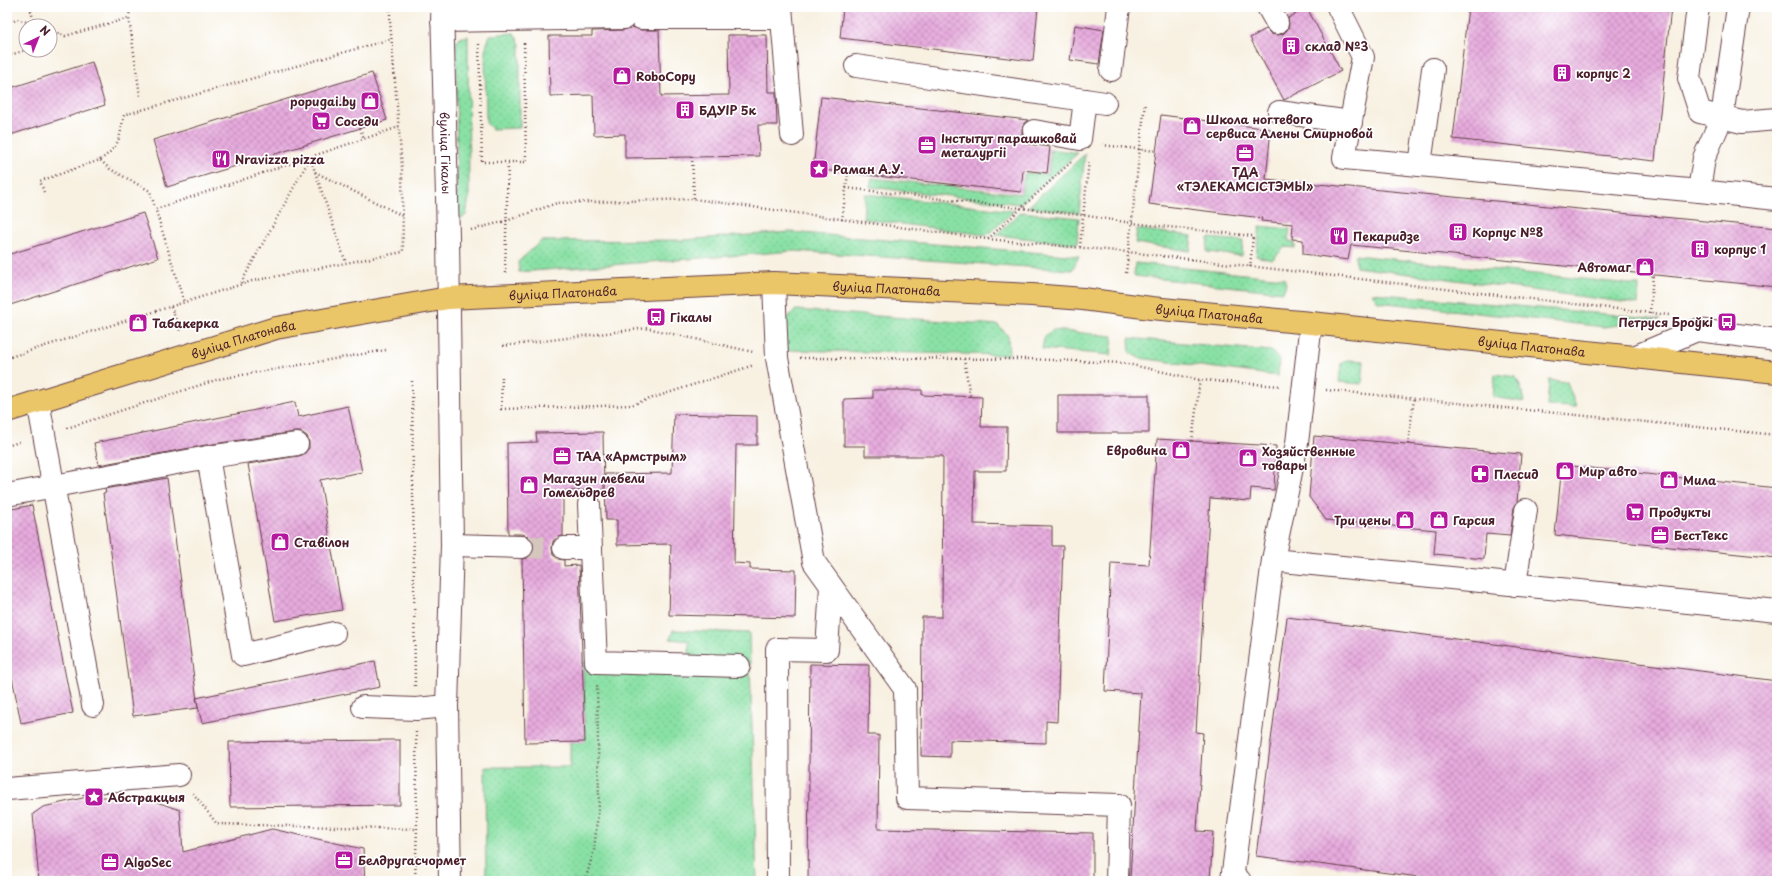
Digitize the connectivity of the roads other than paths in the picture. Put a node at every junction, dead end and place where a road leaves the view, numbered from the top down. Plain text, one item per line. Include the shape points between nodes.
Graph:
1 (1119, 7) edge
2 (1338, 7) edge
3 (1698, 7) edge
4 (1738, 7) edge
5 (781, 13) edge
6 (442, 14) edge
7 (856, 66) dead end
8 (1433, 69) dead end
9 (1111, 70) dead end
10 (1279, 112) dead end
11 (1722, 117) junction
12 (1777, 119) edge
13 (1351, 122) junction
14 (1034, 131) dead end
15 (792, 135) dead end
16 (1420, 164) junction
17 (1699, 190) junction
18 (1777, 199) edge
19 (774, 283) junction
20 (448, 298) junction
21 (1311, 323) junction
22 (1777, 340) edge
23 (1634, 357) junction
24 (1777, 372) edge
25 (38, 401) junction
26 (7, 411) edge
27 (297, 444) dead end
28 (208, 457) junction
29 (53, 487) junction
30 (7, 495) edge
31 (589, 504) dead end
32 (1526, 510) dead end
33 (452, 545) junction
34 (522, 547) tunnel mouth
35 (564, 548) tunnel mouth
36 (591, 548) junction
37 (1273, 560) junction
38 (1515, 584) junction
39 (831, 586) junction
40 (1777, 611) edge
41 (334, 633) dead end
42 (739, 666) dead end
43 (93, 705) dead end
44 (447, 706) junction
45 (363, 707) dead end
46 (179, 776) road end
47 (7, 789) edge
48 (450, 881) edge
49 (778, 881) edge
50 (1117, 881) edge
51 (1240, 881) edge

1 - 9 street
2 - 13 street via 1363,57
3 - 11 street via 1689,78 1700,112
4 - 11 street
5 - 6 street via 478,20
5 - 15 street
6 - 20 street, вуліца Гікалы
7 - 14 street via 1095,101 1080,139
8 - 16 street
10 - 13 street
11 - 12 street via 1742,122
11 - 17 street via 1704,158
13 - 16 street via 1344,158
16 - 17 street
17 - 18 street
19 - 20 main road, вуліца Платонава
19 - 21 main road, вуліца Платонава via 1032,295
19 - 39 street via 777,358 814,562
20 - 25 main road, вуліца Платонава via 276,328
20 - 33 street, вуліца Гікалы
21 - 23 main road, вуліца Платонава
21 - 37 street via 1297,443
22 - 23 street via 1697,330
23 - 24 main road, вуліца Платонава
25 - 26 main road, вуліца Платонава
25 - 29 street
27 - 28 street
28 - 29 street
28 - 41 street via 243,655
29 - 30 street
29 - 43 street
31 - 36 street
32 - 38 street
33 - 34 street
33 - 44 street, вуліца Гікалы
35 - 36 street
36 - 42 street via 596,662
37 - 38 street
37 - 51 street via 1232,880
38 - 40 street
39 - 49 street via 827,650 777,649
39 - 50 street via 905,689 907,798 1119,805
44 - 45 street via 416,709
44 - 48 street, вуліца Гікалы
46 - 47 street

